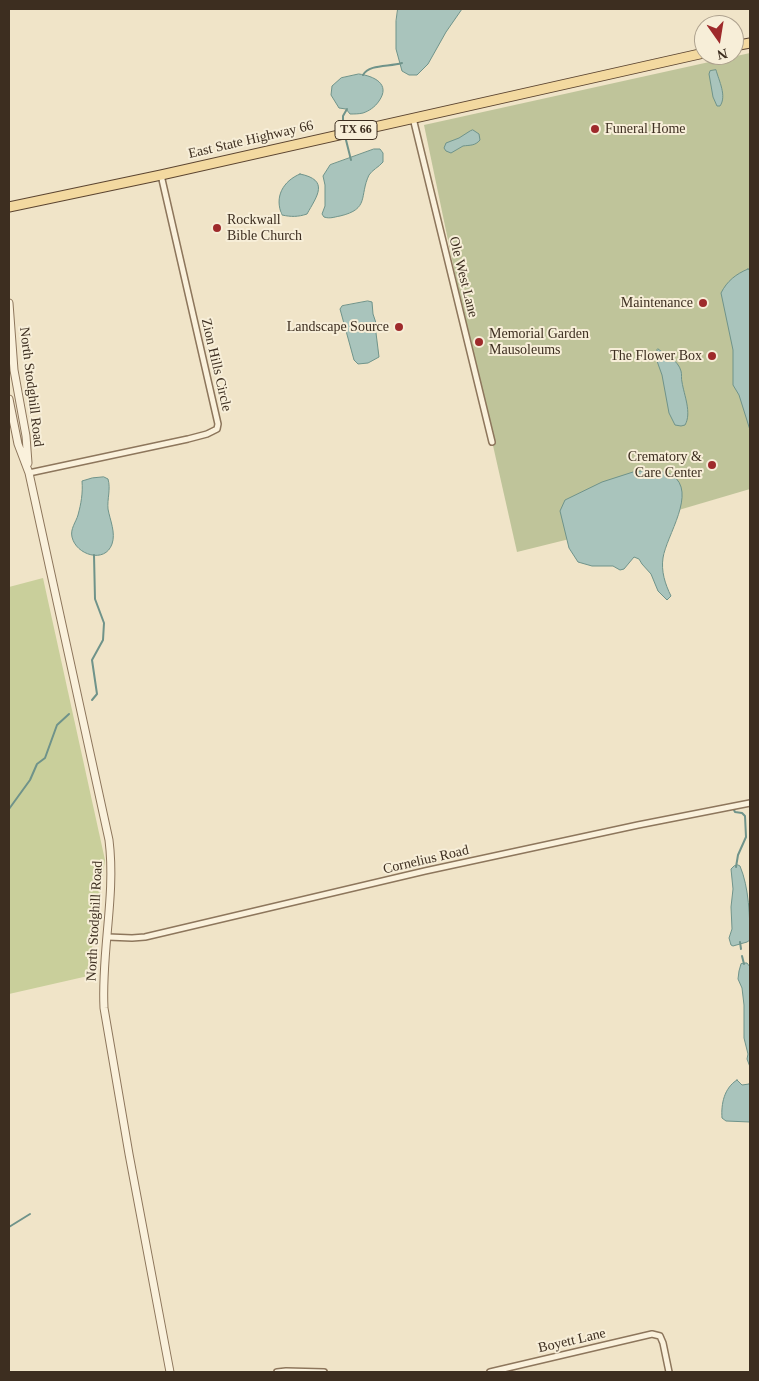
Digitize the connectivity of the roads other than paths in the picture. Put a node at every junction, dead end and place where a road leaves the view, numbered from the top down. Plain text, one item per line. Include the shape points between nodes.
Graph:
1 (694, 55) edge
2 (413, 117) junction
3 (161, 175) junction
4 (9, 207) edge
5 (9, 303) edge
6 (9, 399) edge
7 (492, 442) dead end
8 (29, 473) junction
9 (750, 803) edge
10 (108, 937) junction
11 (170, 1372) edge
12 (277, 1372) edge
13 (324, 1372) edge
14 (490, 1372) edge
15 (669, 1372) edge

1 - 2 main road, East State Highway 66 / TX 66
2 - 3 main road, East State Highway 66 / TX 66
2 - 7 street, Ole West Lane
3 - 4 main road, East State Highway 66 / TX 66
3 - 8 street, Zion Hills Circle via 217,429 188,439
5 - 8 street, North Stodghill Road via 14,370
6 - 8 street, North Stodghill Road via 18,444
8 - 10 street, North Stodghill Road via 111,850
9 - 10 street, Cornelius Road via 433,870 145,937
10 - 11 street, North Stodghill Road via 104,1008
12 - 13 street
14 - 15 street, Boyett Lane via 652,1334 660,1336

